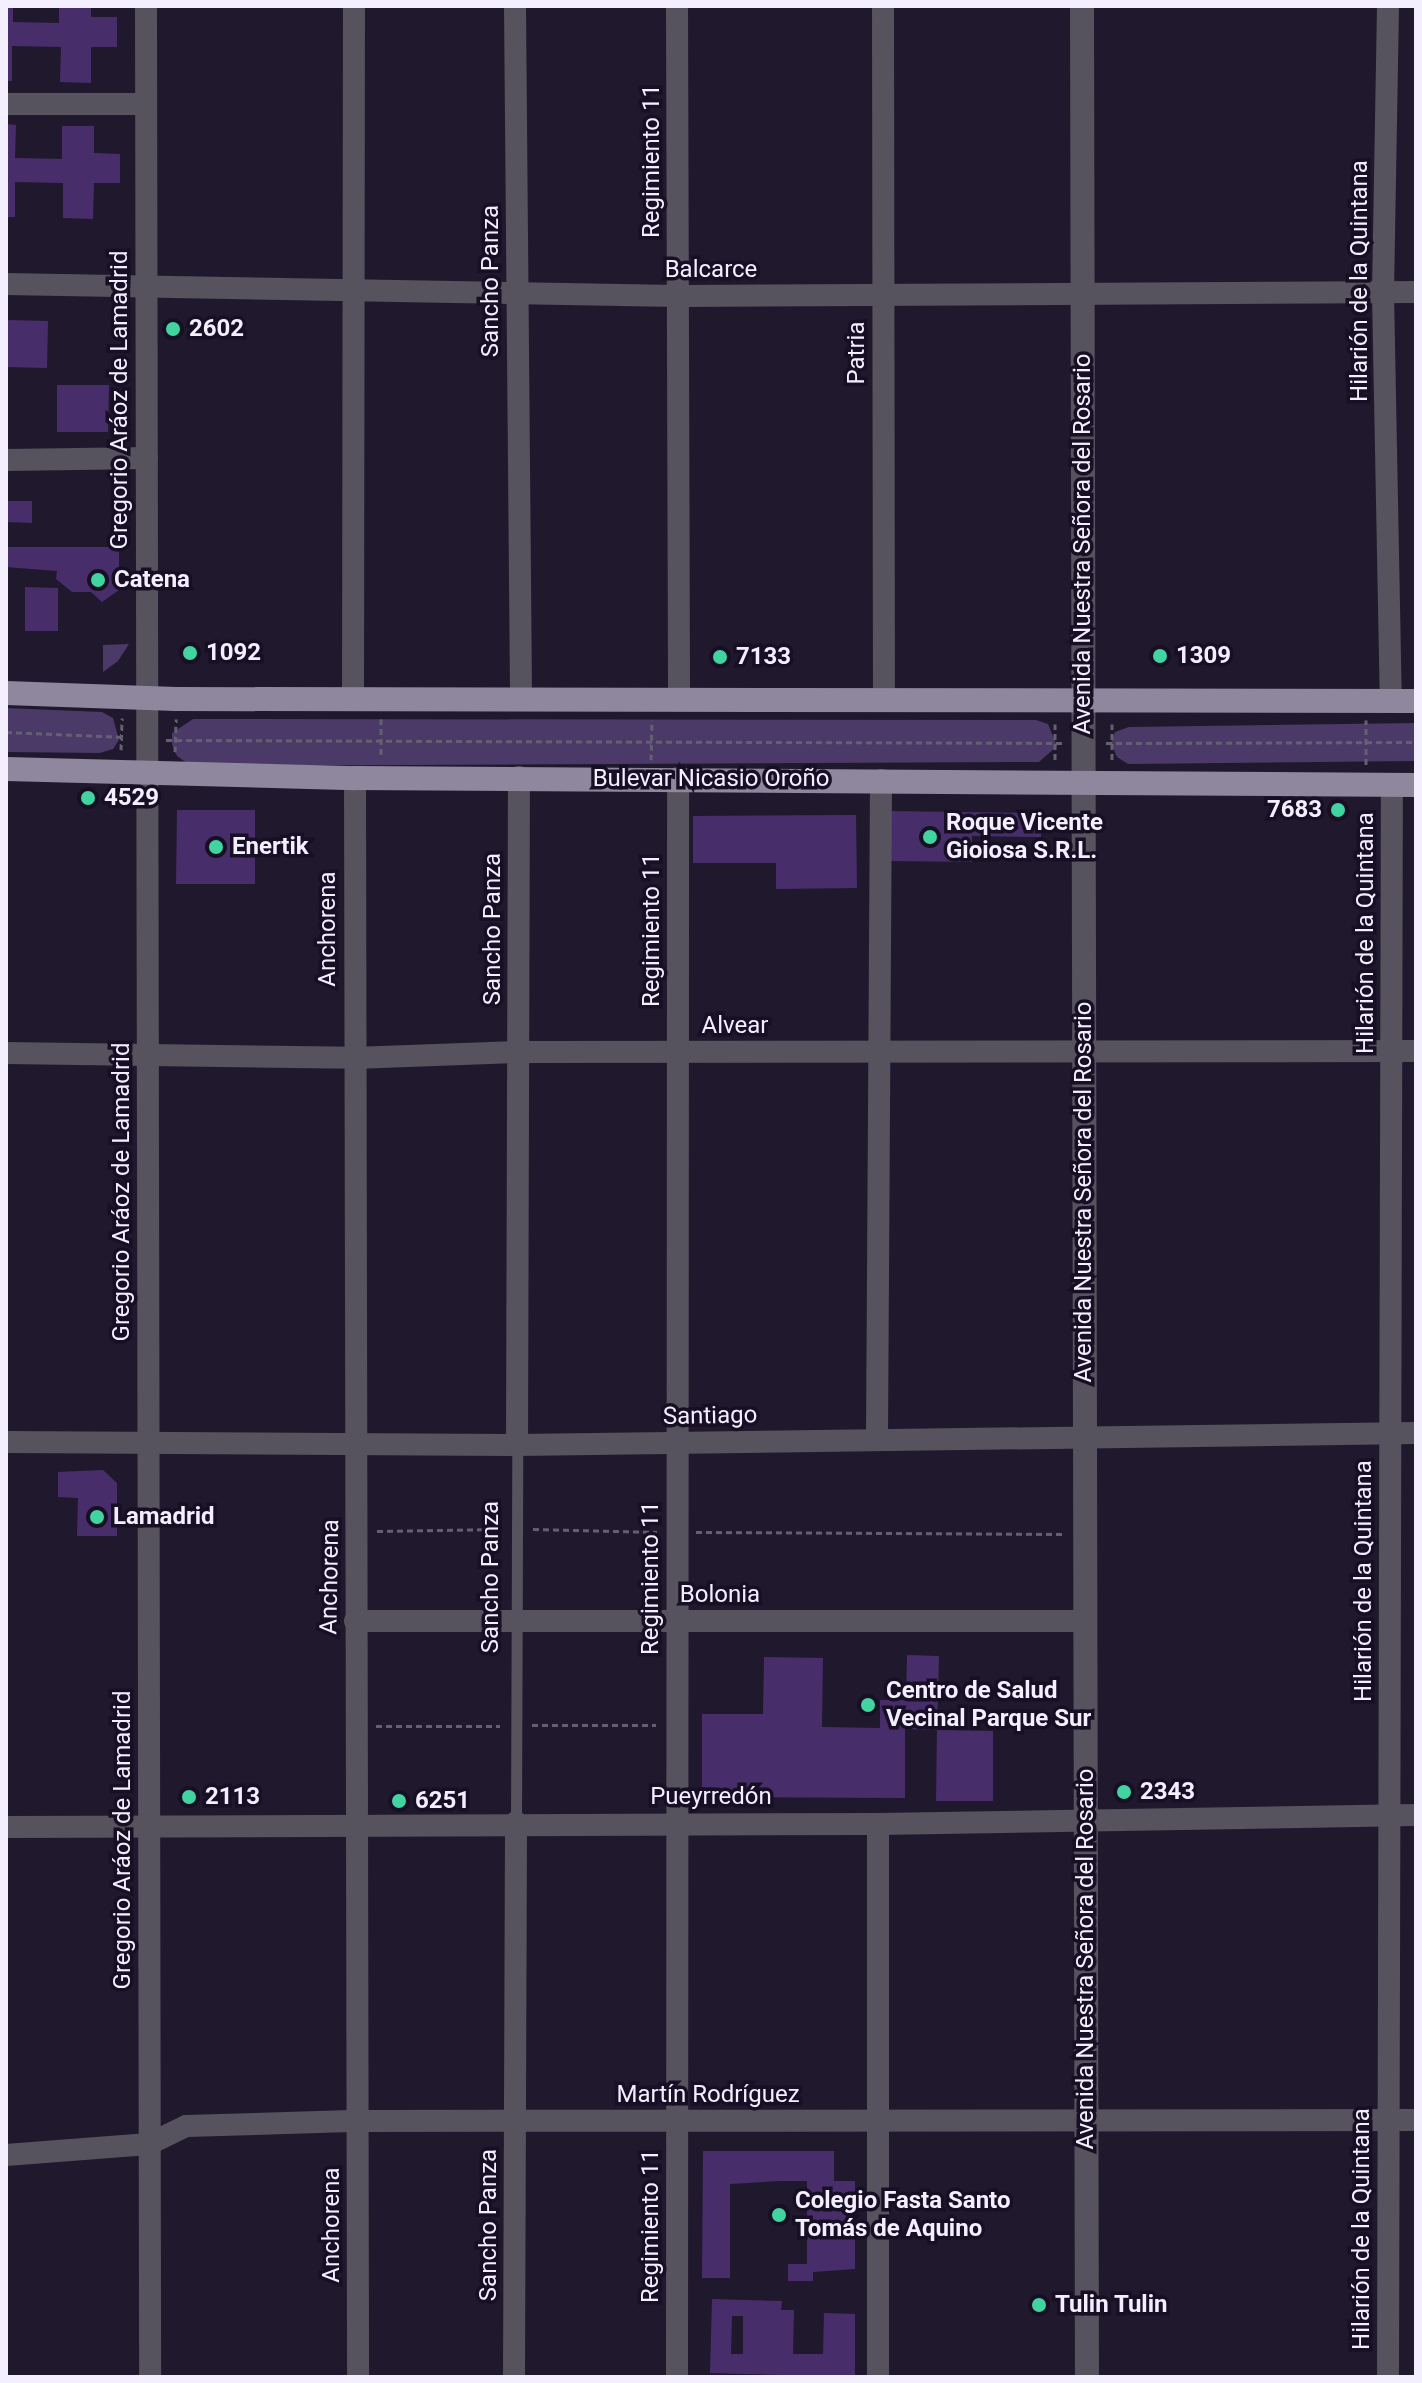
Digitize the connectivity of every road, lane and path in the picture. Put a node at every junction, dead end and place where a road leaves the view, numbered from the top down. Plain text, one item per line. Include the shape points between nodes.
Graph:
1 (146, 6) edge
2 (354, 6) edge
3 (515, 6) edge
4 (677, 6) edge
5 (883, 6) edge
6 (1082, 6) edge
7 (1388, 6) edge
8 (6, 104) edge
9 (146, 104) junction
10 (6, 284) edge
11 (146, 284) junction
12 (517, 292) junction
13 (1416, 292) edge
14 (357, 293) junction
15 (1383, 293) junction
16 (678, 296) junction
17 (1082, 296) junction
18 (883, 297) junction
19 (147, 458) junction
20 (6, 460) edge
21 (6, 693) edge
22 (134, 699) junction
23 (176, 699) junction
24 (353, 699) junction
25 (382, 699) junction
26 (521, 700) junction
27 (652, 700) junction
28 (679, 700) junction
29 (884, 700) junction
30 (1055, 700) junction
31 (1083, 700) junction
32 (1112, 700) junction
33 (1379, 701) junction
34 (1416, 701) edge
35 (6, 732) edge
36 (121, 737) junction
37 (175, 741) junction
38 (381, 741) junction
39 (652, 742) junction
40 (1366, 742) junction
41 (1416, 742) edge
42 (1055, 743) junction
43 (1112, 743) junction
44 (6, 769) edge
45 (120, 774) junction
46 (147, 774) junction
47 (175, 774) junction
48 (519, 777) junction
49 (355, 778) junction
50 (380, 778) junction
51 (651, 778) junction
52 (678, 778) junction
53 (881, 780) junction
54 (1054, 782) junction
55 (1083, 783) junction
56 (1112, 783) junction
57 (1366, 785) junction
58 (1404, 785) edge
59 (1084, 1051) junction
60 (1391, 1051) junction
61 (1416, 1051) edge
62 (518, 1052) junction
63 (678, 1052) junction
64 (879, 1052) junction
65 (6, 1053) edge
66 (148, 1053) junction
67 (354, 1058) junction
68 (1391, 1433) junction
69 (1416, 1433) edge
70 (1085, 1435) junction
71 (877, 1438) junction
72 (148, 1441) junction
73 (6, 1442) edge
74 (678, 1443) junction
75 (356, 1444) junction
76 (517, 1445) junction
77 (517, 1529) junction
78 (357, 1531) junction
79 (678, 1532) junction
80 (1085, 1534) junction
81 (355, 1621) junction
82 (517, 1621) junction
83 (677, 1621) junction
84 (1085, 1621) junction
85 (1390, 1815) junction
86 (1416, 1815) edge
87 (1085, 1819) junction
88 (516, 1822) junction
89 (677, 1823) junction
90 (150, 1824) junction
91 (878, 1824) junction
92 (359, 1826) junction
93 (6, 1827) edge
94 (1086, 2117) junction
95 (879, 2120) junction
96 (1387, 2120) junction
97 (1416, 2120) edge
98 (359, 2121) junction
99 (677, 2121) junction
100 (515, 2122) junction
101 (149, 2144) junction
102 (6, 2155) edge
103 (150, 2377) edge
104 (358, 2377) edge
105 (514, 2377) edge
106 (677, 2377) edge
107 (878, 2377) edge
108 (1087, 2377) edge
109 (1388, 2377) edge

1 - 9 street, Gregorio Aráoz de Lamadrid
2 - 14 street
3 - 12 street, Sancho Panza
4 - 16 street, Regimiento 11
5 - 18 street, Patria
6 - 17 street, Avenida Nuestra Señora del Rosario
7 - 15 street, Hilarión de la Quintana
8 - 9 street
9 - 11 street, Gregorio Aráoz de Lamadrid
10 - 11 street, Balcarce
11 - 14 street, Balcarce
11 - 19 street, Gregorio Aráoz de Lamadrid
12 - 14 street, Balcarce
12 - 16 street, Balcarce
12 - 26 street, Sancho Panza
13 - 15 street, Balcarce
14 - 24 street
15 - 17 street, Balcarce
15 - 33 street, Hilarión de la Quintana
16 - 18 street, Balcarce
16 - 28 street, Regimiento 11
17 - 18 street, Balcarce
17 - 31 street, Avenida Nuestra Señora del Rosario
18 - 29 street, Patria
19 - 20 street
19 - 22 street, Gregorio Aráoz de Lamadrid
21 - 22 main road
22 - 23 main road
22 - 36 path
22 - 46 street, Gregorio Aráoz de Lamadrid
23 - 24 main road
23 - 37 path
24 - 25 main road
25 - 26 main road
25 - 38 path
26 - 27 main road
27 - 28 main road
27 - 39 path
28 - 29 main road
29 - 30 main road
30 - 31 main road
30 - 42 path
31 - 32 main road
31 - 55 street, Avenida Nuestra Señora del Rosario
32 - 33 main road
32 - 43 path
33 - 34 main road
33 - 40 path
35 - 36 path
36 - 45 path
37 - 38 path
37 - 47 path
38 - 39 path
38 - 50 path
39 - 42 path
39 - 51 path
40 - 41 path
40 - 43 path
40 - 57 path
42 - 54 path
43 - 56 path
44 - 45 main road, Bulevar Nicasio Oroño
45 - 46 main road, Bulevar Nicasio Oroño
46 - 47 main road, Bulevar Nicasio Oroño
46 - 66 street, Gregorio Aráoz de Lamadrid
47 - 49 main road, Bulevar Nicasio Oroño
48 - 50 main road, Bulevar Nicasio Oroño
48 - 51 main road, Bulevar Nicasio Oroño
48 - 62 street, Sancho Panza
49 - 50 main road, Bulevar Nicasio Oroño
49 - 67 street, Anchorena
51 - 52 main road, Bulevar Nicasio Oroño
52 - 53 main road, Bulevar Nicasio Oroño
52 - 63 street, Regimiento 11
53 - 54 main road, Bulevar Nicasio Oroño
53 - 64 street
54 - 55 main road, Bulevar Nicasio Oroño
55 - 56 main road, Bulevar Nicasio Oroño
55 - 59 street, Avenida Nuestra Señora del Rosario
56 - 57 main road, Bulevar Nicasio Oroño
57 - 58 main road, Bulevar Nicasio Oroño
58 - 60 street, Hilarión de la Quintana
59 - 60 street, Alvear
59 - 64 street, Alvear
59 - 70 street, Avenida Nuestra Señora del Rosario
60 - 61 street, Alvear
60 - 68 street, Hilarión de la Quintana
62 - 63 street, Alvear
62 - 67 street, Alvear
62 - 76 street, Sancho Panza
63 - 64 street, Alvear
63 - 74 street, Regimiento 11
64 - 71 street
65 - 66 street, Alvear
66 - 67 street, Alvear
66 - 72 street, Gregorio Aráoz de Lamadrid
67 - 75 street, Anchorena
68 - 69 street, Santiago
68 - 70 street, Santiago
68 - 85 street, Hilarión de la Quintana
70 - 71 street, Santiago
70 - 80 street, Avenida Nuestra Señora del Rosario
71 - 74 street, Santiago
72 - 73 street, Santiago
72 - 75 street, Santiago
72 - 90 street, Gregorio Aráoz de Lamadrid
74 - 76 street, Santiago
74 - 79 street, Regimiento 11
75 - 76 street, Santiago
75 - 78 street, Anchorena
76 - 77 lane, Sancho Panza
77 - 78 path
77 - 79 path
77 - 82 lane, Sancho Panza
78 - 81 street, Anchorena
79 - 80 path
79 - 83 street, Regimiento 11
80 - 84 street, Avenida Nuestra Señora del Rosario
81 - 82 street, Bolonia
81 - 92 street, Anchorena
82 - 83 street, Bolonia
82 - 88 lane, Sancho Panza
83 - 84 street, Bolonia
83 - 89 street, Regimiento 11
84 - 87 street, Avenida Nuestra Señora del Rosario
85 - 86 street, Pueyrredón
85 - 87 street, Pueyrredón
85 - 96 street, Hilarión de la Quintana
87 - 91 street, Pueyrredón
87 - 94 street, Avenida Nuestra Señora del Rosario
88 - 89 street, Pueyrredón
88 - 92 street, Pueyrredón
88 - 100 street, Sancho Panza
89 - 91 street, Pueyrredón
89 - 99 street, Regimiento 11
90 - 92 street, Pueyrredón
90 - 93 street, Pueyrredón
90 - 101 street, Gregorio Aráoz de Lamadrid
91 - 95 street
92 - 98 street, Anchorena
94 - 95 street, Martín Rodríguez
94 - 96 street, Martín Rodríguez
94 - 108 street, Avenida Nuestra Señora del Rosario
95 - 99 street, Martín Rodríguez
95 - 107 street
96 - 97 street, Martín Rodríguez
96 - 109 street, Hilarión de la Quintana
98 - 100 street, Martín Rodríguez
98 - 101 street, Martín Rodríguez via 186,2126
98 - 104 street, Anchorena
99 - 100 street, Martín Rodríguez
99 - 106 street, Regimiento 11
100 - 105 street, Sancho Panza
101 - 102 street, Martín Rodríguez
101 - 103 street, Gregorio Aráoz de Lamadrid

